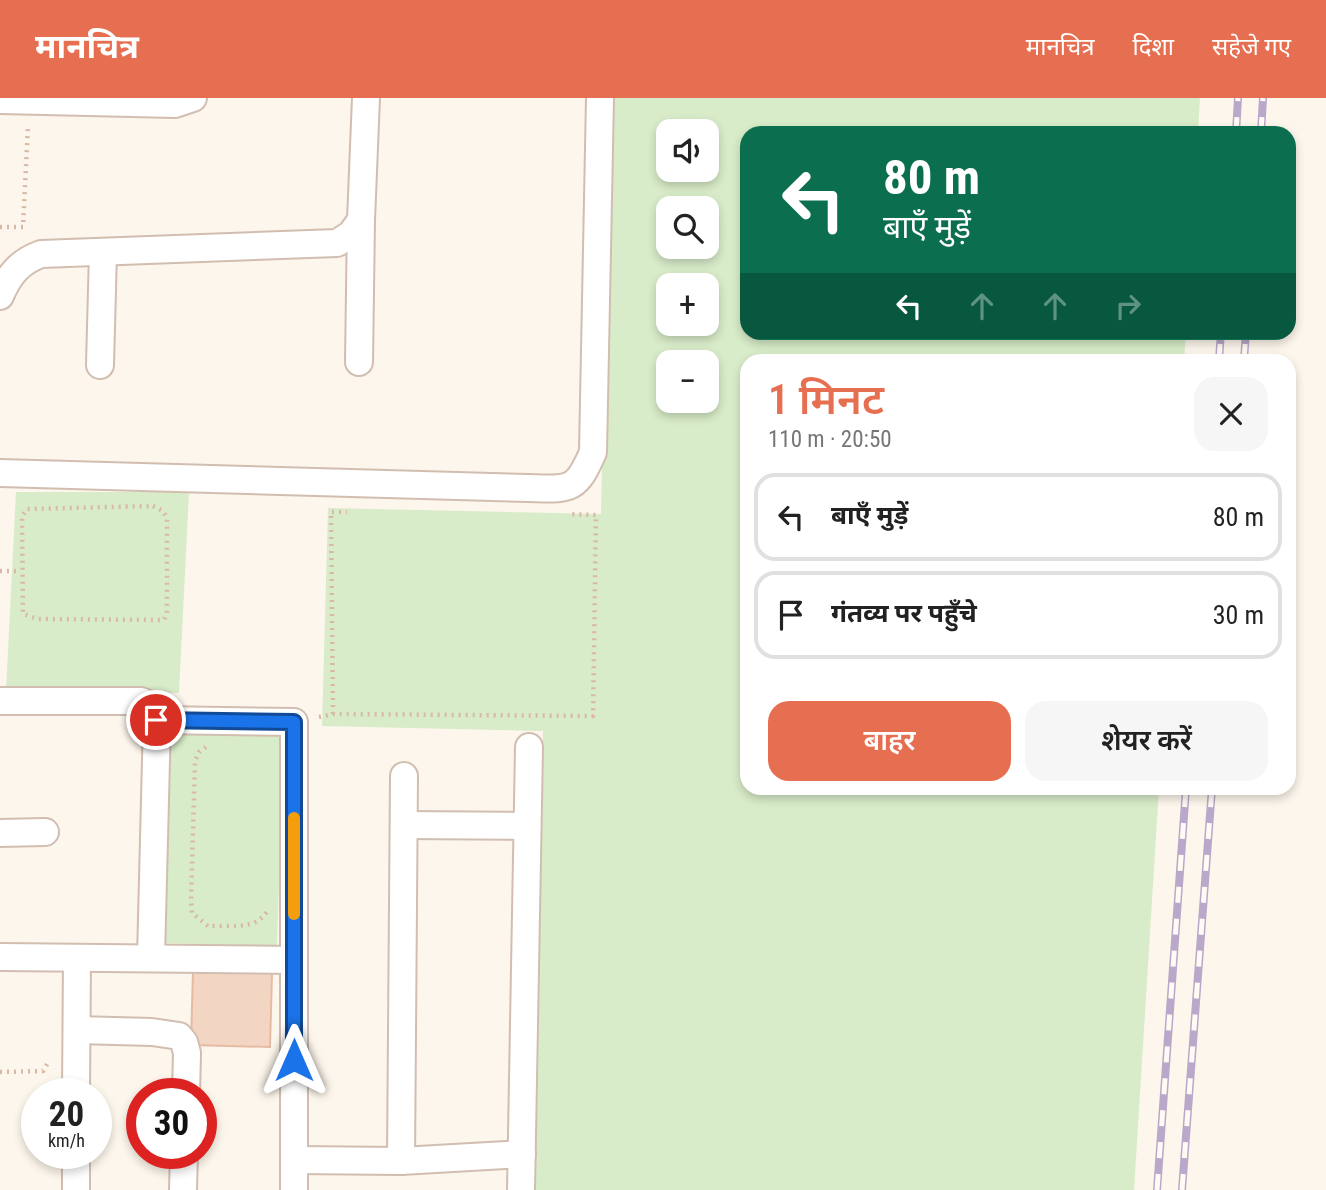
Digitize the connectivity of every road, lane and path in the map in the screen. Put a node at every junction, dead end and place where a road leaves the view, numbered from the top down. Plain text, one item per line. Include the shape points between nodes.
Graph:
1 (192, 98) edge
2 (366, 98) edge
3 (600, 98) edge
4 (0, 100) edge
5 (30, 101) junction
6 (361, 220) junction
7 (0, 227) edge
8 (103, 251) junction
9 (0, 296) edge
10 (359, 362) dead end
11 (100, 366) dead end
12 (0, 473) edge
13 (359, 512) dead end
14 (568, 514) dead end
15 (0, 571) edge
16 (21, 571) junction
17 (0, 701) edge
18 (156, 720) junction
19 (207, 746) dead end
20 (528, 747) dead end
21 (404, 776) dead end
22 (404, 825) junction
23 (527, 826) junction
24 (0, 832) edge
25 (45, 832) dead end
26 (268, 908) dead end
27 (0, 957) edge
28 (77, 958) junction
29 (151, 958) junction
30 (294, 960) junction
31 (77, 1030) junction
32 (49, 1058) dead end
33 (0, 1072) edge
34 (76, 1078) edge
35 (186, 1078) edge
36 (522, 1154) junction
37 (294, 1160) junction
38 (401, 1161) junction
39 (76, 1169) edge
40 (184, 1169) edge
41 (76, 1190) edge
42 (183, 1190) edge
43 (294, 1190) edge
44 (521, 1190) edge

1 - 5 street via 175,104
2 - 6 street
3 - 12 street via 593,452 577,483 538,489
4 - 5 street
5 - 7 path via 23,228
6 - 8 street via 337,243
6 - 10 street
8 - 9 street via 41,254 27,259 7,280
8 - 11 street
13 - 14 path via 331,512 334,714 593,716 596,515
15 - 16 path
16 - 16 path via 21,611 26,617 161,622 167,613 165,513 153,506 27,509 22,516
17 - 18 street via 141,701 155,707
18 - 29 street
18 - 30 street via 294,722
19 - 26 path via 195,761 192,913 208,926 254,924
20 - 23 street
21 - 22 street
22 - 23 street
22 - 38 street
23 - 36 street
24 - 25 street
27 - 28 street
28 - 29 street
28 - 31 street
29 - 30 street
30 - 37 street
31 - 34 street
31 - 35 street via 179,1036 187,1053
32 - 33 path via 43,1071
36 - 38 street
36 - 44 street
37 - 38 street
37 - 43 street
39 - 41 street
40 - 42 street

